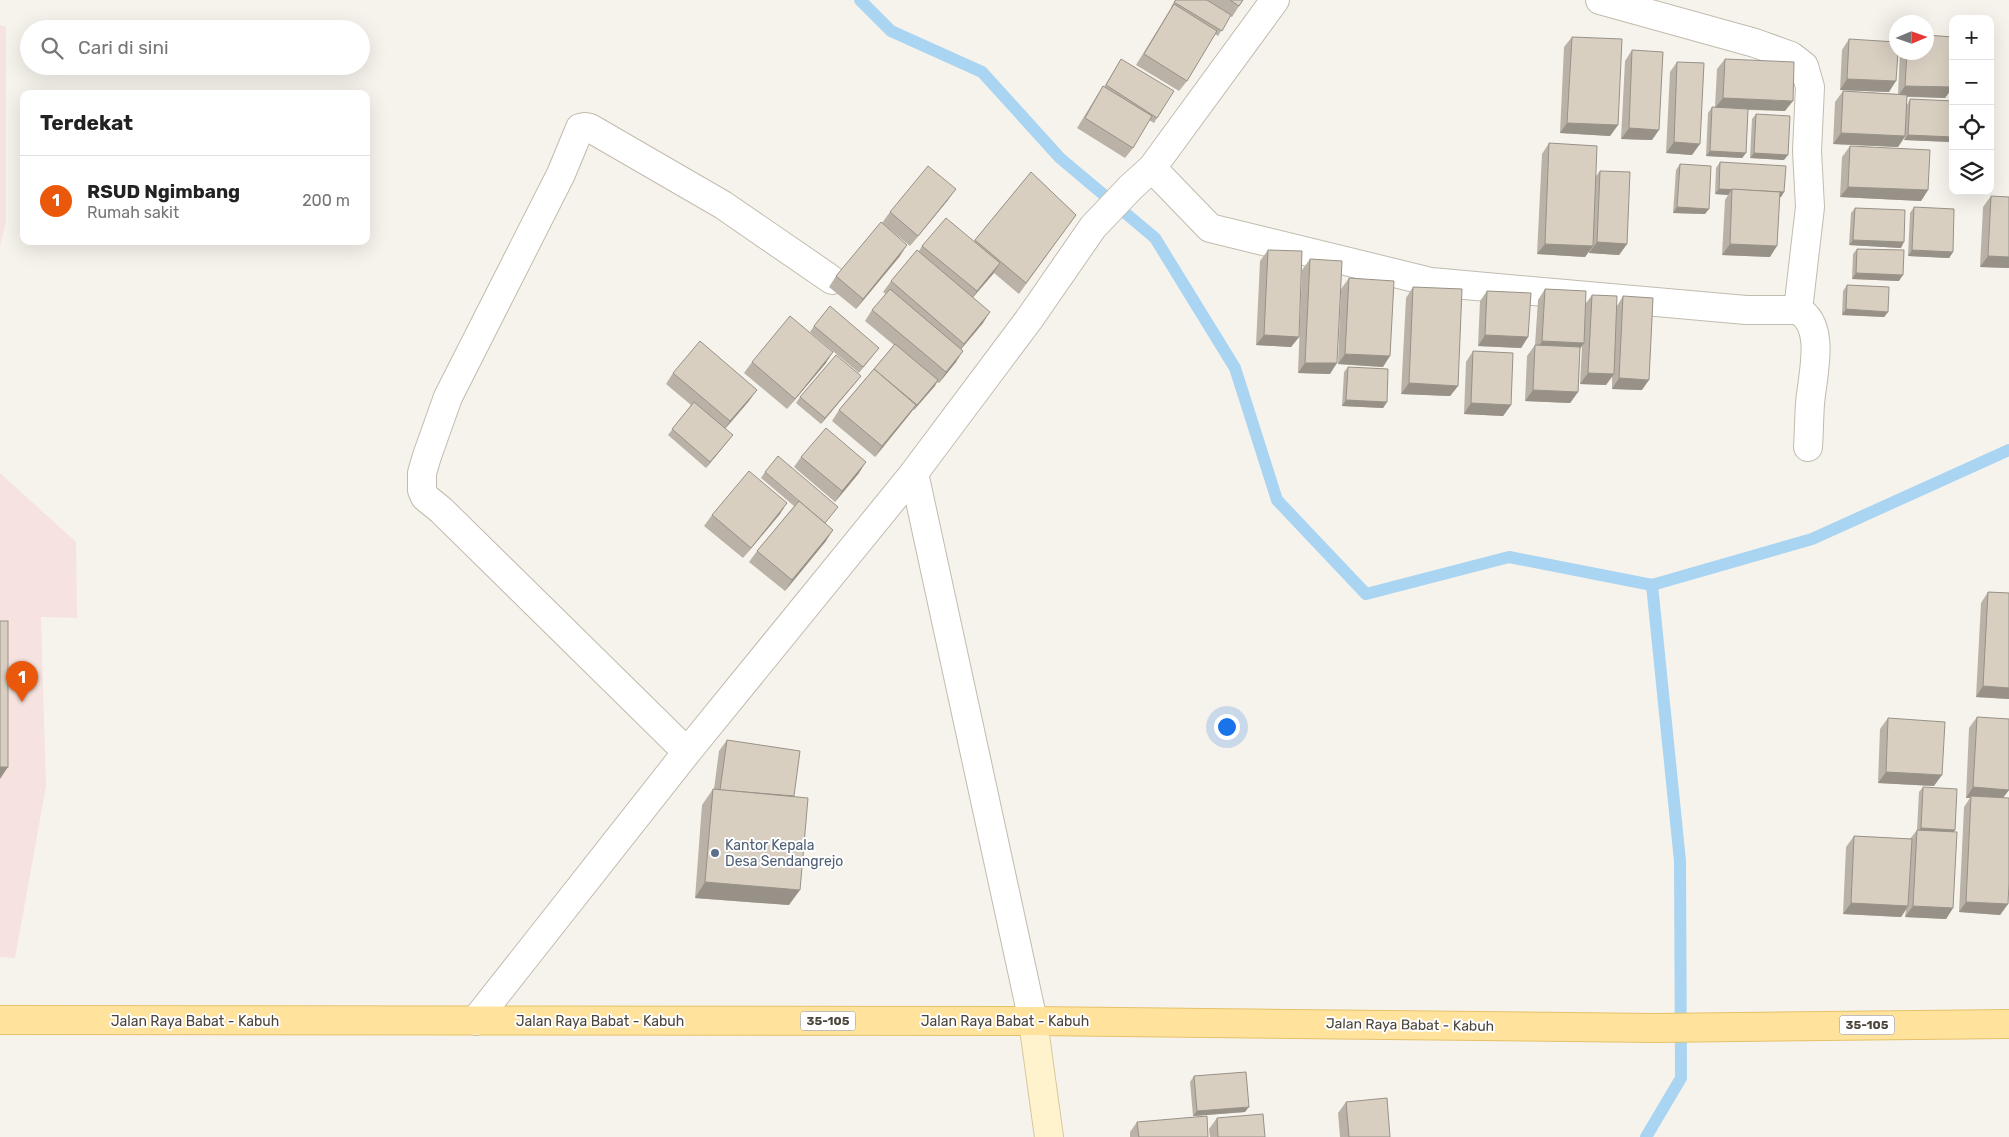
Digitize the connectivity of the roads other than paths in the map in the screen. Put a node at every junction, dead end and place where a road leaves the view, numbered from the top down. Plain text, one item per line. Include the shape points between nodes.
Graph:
1 (1275, 0) edge
2 (1600, 0) edge
3 (1152, 168) junction
4 (832, 280) dead end
5 (1798, 310) junction
6 (1808, 447) dead end
7 (914, 472) junction
8 (687, 752) junction
9 (0, 1020) edge
10 (475, 1021) junction
11 (1032, 1021) junction
12 (2009, 1024) edge
13 (1049, 1137) edge

1 - 3 street
2 - 5 street via 1755,43 1791,56 1804,66 1810,87 1807,151 1810,207
3 - 5 street via 1210,228 1431,282 1746,310
3 - 7 street via 1093,227 1030,318
4 - 8 street via 722,205 590,128 580,128 561,174 448,397 427,456 421,482 425,497
5 - 6 street via 1810,321 1815,340
7 - 8 street
7 - 11 street
8 - 10 street
9 - 10 main road, Jalan Raya Babat - Kabuh / 35-105
10 - 11 main road, Jalan Raya Babat - Kabuh / 35-105
11 - 12 main road, Jalan Raya Babat - Kabuh / 35-105 via 1655,1028
11 - 13 main road

